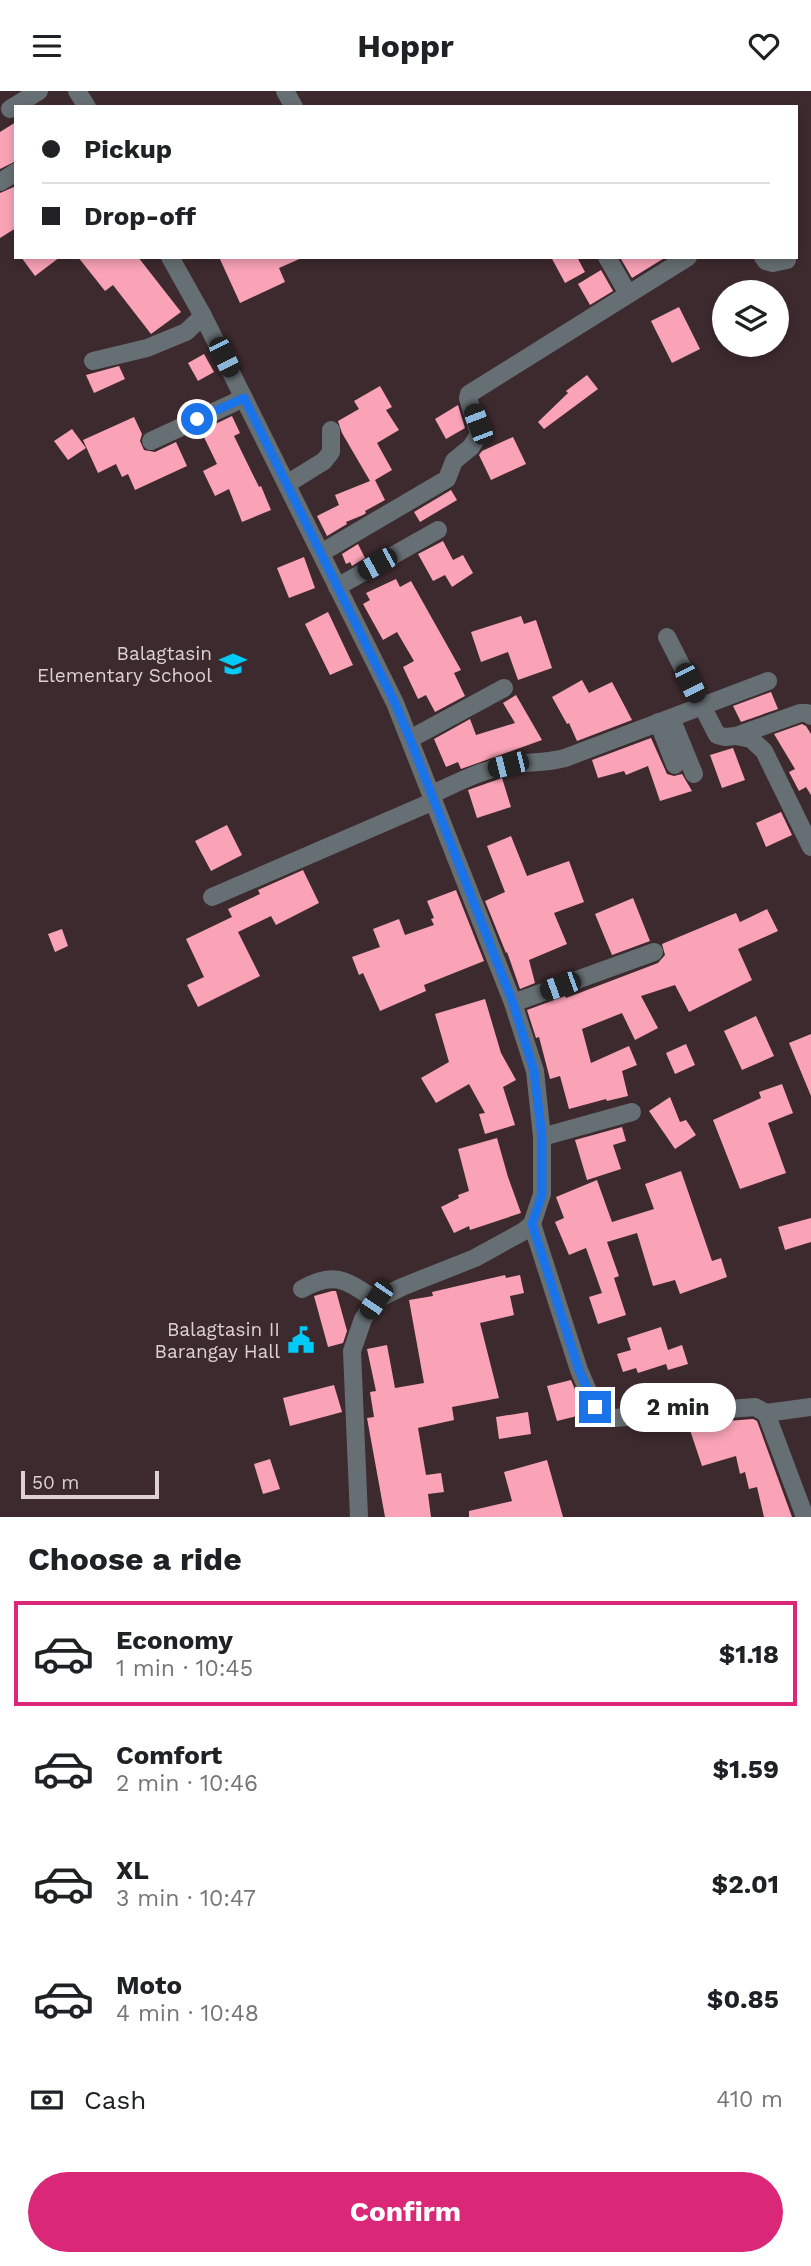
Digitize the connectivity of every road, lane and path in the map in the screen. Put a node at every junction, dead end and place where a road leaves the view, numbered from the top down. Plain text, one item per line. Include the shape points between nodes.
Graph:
1 (39, 91) edge
2 (16, 105) edge
3 (14, 107) edge
4 (10, 109) dead end
5 (171, 259) edge
6 (608, 259) edge
7 (685, 259) edge
8 (764, 259) edge
9 (787, 260) dead end
10 (628, 294) junction
11 (203, 316) junction
12 (93, 361) dead end
13 (244, 398) junction
14 (331, 430) dead end
15 (151, 441) dead end
16 (287, 484) junction
17 (438, 530) dead end
18 (321, 553) junction
19 (337, 587) junction
20 (667, 637) dead end
21 (768, 681) dead end
22 (504, 688) dead end
23 (702, 706) junction
24 (811, 716) edge
25 (665, 720) junction
26 (736, 736) junction
27 (410, 739) junction
28 (675, 765) dead end
29 (694, 774) dead end
30 (433, 798) junction
31 (811, 847) edge
32 (212, 897) dead end
33 (654, 952) dead end
34 (513, 1003) junction
35 (632, 1112) dead end
36 (542, 1137) junction
37 (532, 1224) junction
38 (302, 1289) dead end
39 (376, 1300) junction
40 (811, 1407) edge
41 (766, 1413) junction
42 (359, 1517) edge
43 (805, 1517) edge

1 - 2 street
3 - 4 street
5 - 11 street
6 - 10 street
7 - 10 street
8 - 9 street via 773,263
10 - 18 street via 469,394 479,434 454,461 446,479
11 - 12 street via 187,332
11 - 13 street
13 - 15 street
13 - 16 street
14 - 16 street via 331,452 324,461
16 - 18 street
17 - 19 street
18 - 19 street
19 - 27 street
20 - 23 street
21 - 23 street
22 - 27 street
23 - 25 street
23 - 26 street via 717,734
24 - 26 street via 800,713
25 - 28 street
25 - 29 street
25 - 30 street via 545,764 490,769
26 - 31 street via 751,739 764,751
27 - 30 street
30 - 32 street
30 - 34 street
33 - 34 street
34 - 36 street via 534,1071
35 - 36 street
36 - 37 street via 542,1194
37 - 39 street via 475,1258
37 - 41 street via 579,1370 602,1415 614,1418 755,1408
38 - 39 street via 333,1277
39 - 42 street via 363,1319 352,1351
40 - 41 street
41 - 43 street

